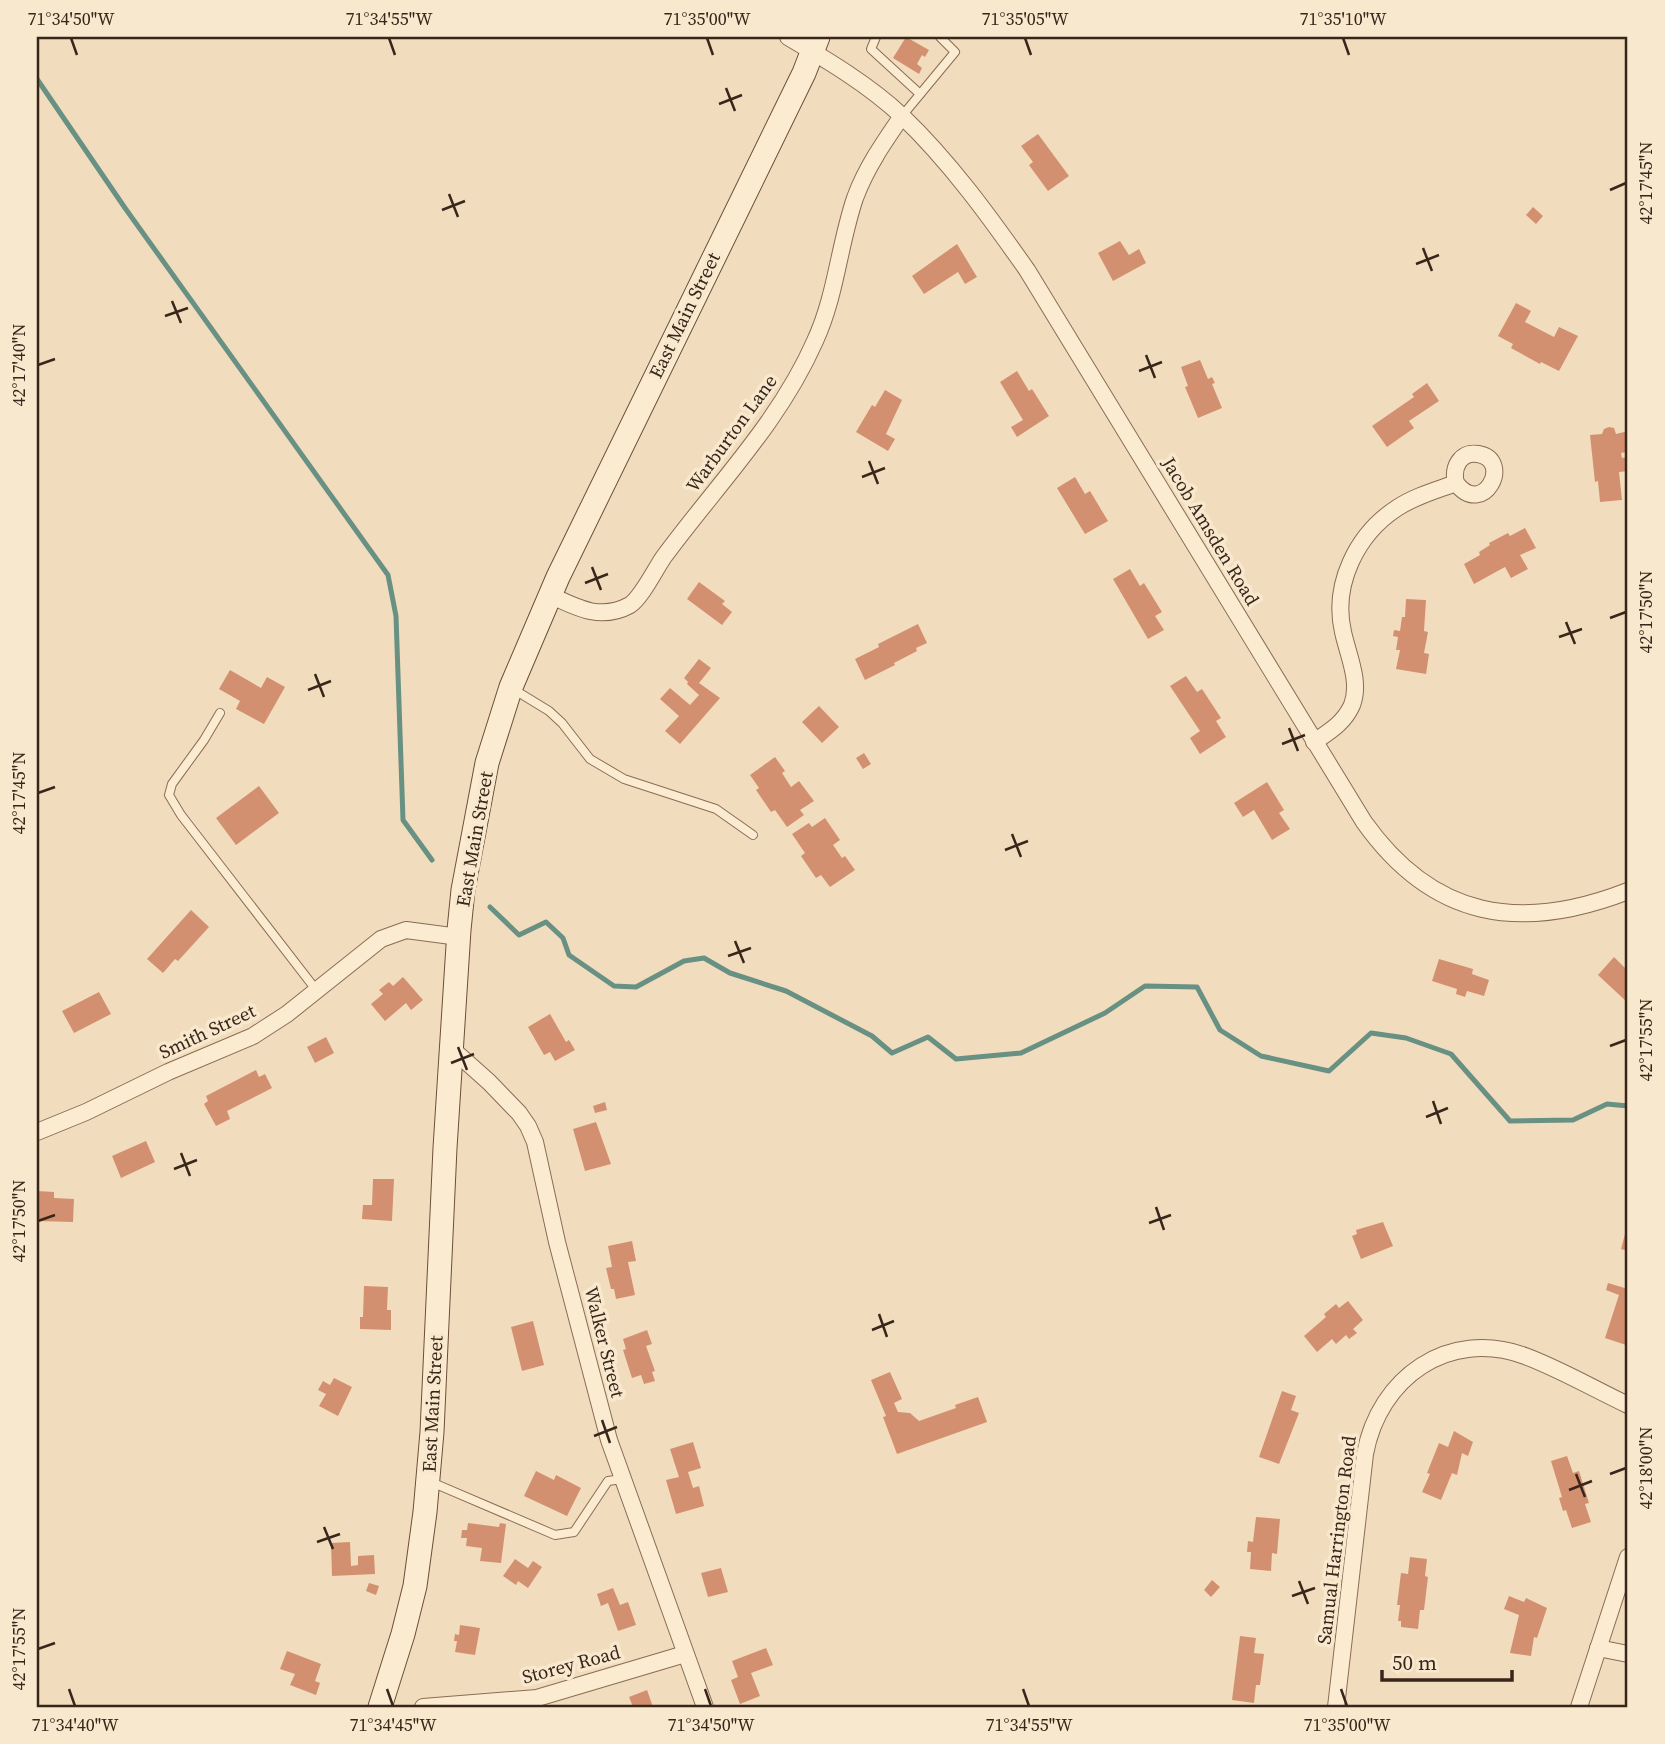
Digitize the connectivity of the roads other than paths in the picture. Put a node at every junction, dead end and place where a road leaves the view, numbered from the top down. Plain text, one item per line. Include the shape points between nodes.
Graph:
1 (788, 37) edge
2 (876, 37) edge
3 (940, 37) edge
4 (815, 44) edge
5 (920, 94) junction
6 (902, 116) junction
7 (1456, 483) dead end
8 (550, 595) junction
9 (511, 687) junction
10 (220, 713) dead end
11 (1314, 742) junction
12 (753, 835) dead end
13 (1628, 891) edge
14 (459, 937) junction
15 (317, 990) junction
16 (452, 1049) junction
17 (37, 1132) edge
18 (1628, 1405) edge
19 (622, 1479) junction
20 (428, 1481) junction
21 (1628, 1556) edge
22 (1598, 1648) junction
23 (685, 1654) junction
24 (1628, 1654) edge
25 (537, 1703) edge
26 (380, 1707) edge
27 (423, 1707) edge
28 (705, 1707) edge
29 (1336, 1707) edge
30 (1578, 1707) edge

1 - 4 street, Jacob Amsden Road
2 - 5 lane via 871,50
3 - 5 lane via 955,52
4 - 6 street, Jacob Amsden Road
4 - 8 main road, East Main Street
5 - 6 lane
6 - 8 street, Warburton Lane via 873,160 854,201 816,340 764,429 633,603 597,613
6 - 11 street, Jacob Amsden Road via 956,174 1027,270
7 - 11 street via 1398,507 1352,558 1341,603 1354,678 1353,703 1340,723
8 - 9 main road, East Main Street
9 - 12 lane via 549,711 590,759 624,779 716,809
9 - 14 main road, East Main Street via 487,763 463,890
10 - 15 lane via 169,795
11 - 13 street, Jacob Amsden Road via 1377,841 1408,873 1447,898 1535,915 1590,905
14 - 15 street, Smith Street via 406,930 381,939
14 - 16 main road, East Main Street
15 - 17 street, Smith Street via 253,1035
16 - 19 street, Walker Street via 519,1113 535,1142 557,1242
16 - 20 main road, East Main Street
18 - 29 street, Samual Harrington Road via 1525,1356 1487,1349 1457,1352 1430,1362 1398,1385 1375,1417 1366,1445
19 - 20 lane via 608,1481 574,1532 555,1535
19 - 23 street, Walker Street
20 - 26 main road, East Main Street via 415,1586
21 - 22 street
22 - 24 street
22 - 30 street
23 - 25 street, Storey Road
23 - 28 street, Walker Street
25 - 27 street, Storey Road

